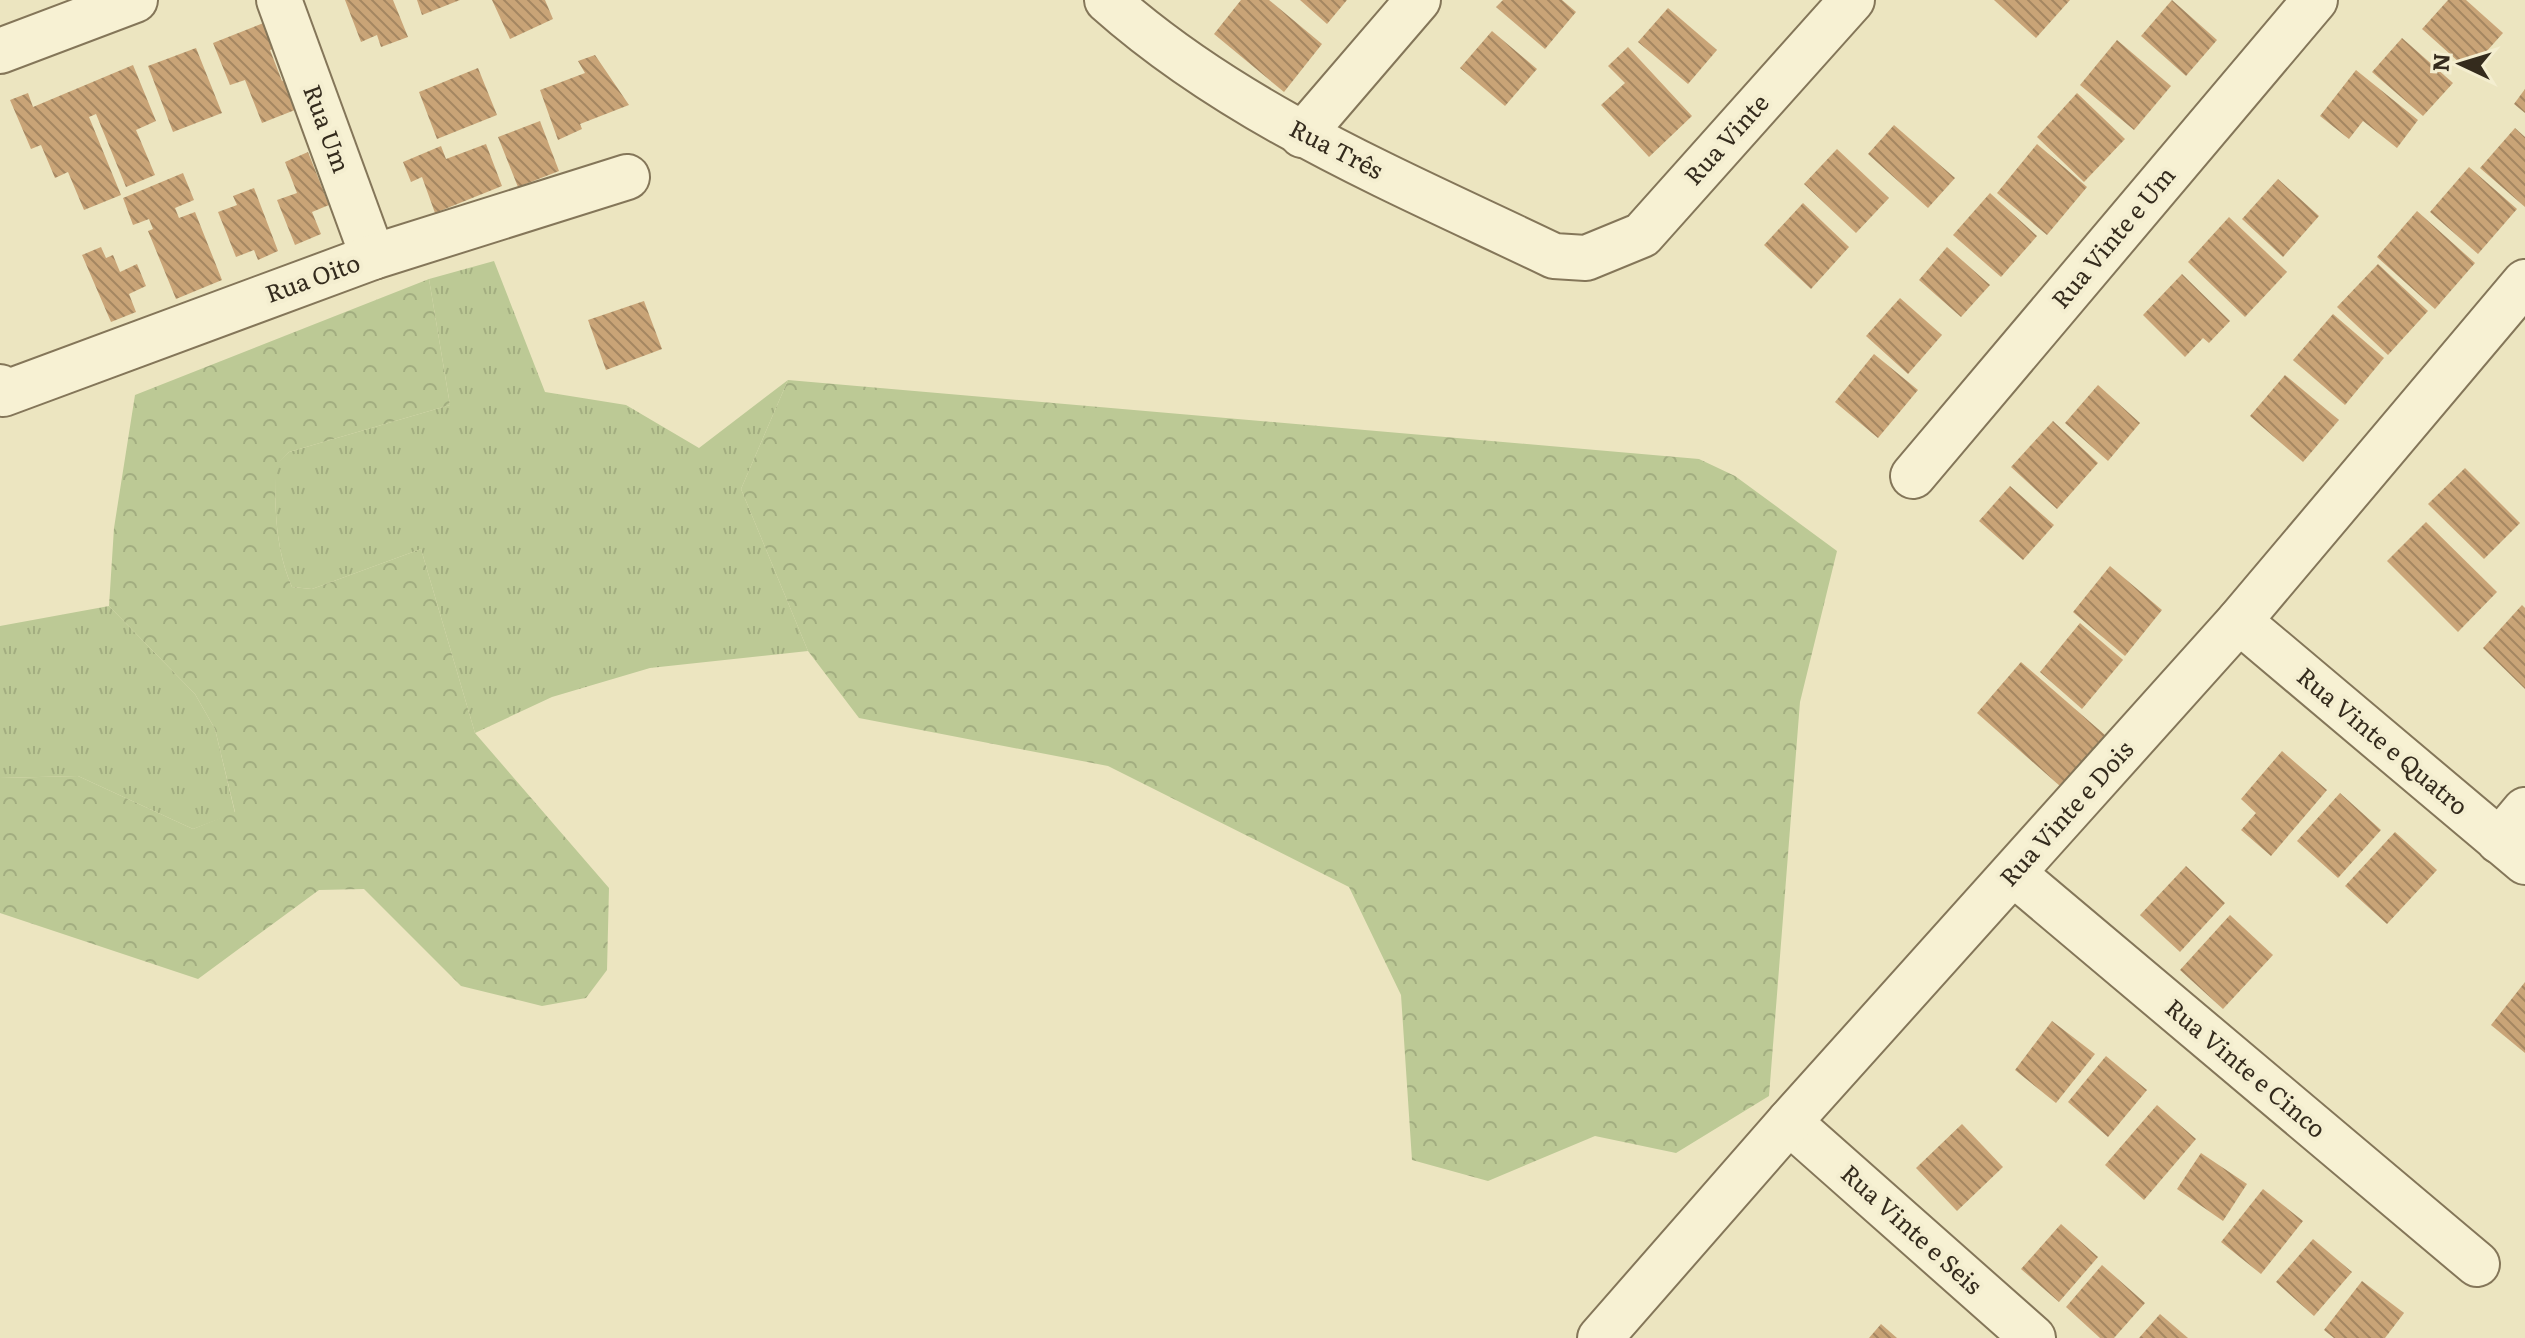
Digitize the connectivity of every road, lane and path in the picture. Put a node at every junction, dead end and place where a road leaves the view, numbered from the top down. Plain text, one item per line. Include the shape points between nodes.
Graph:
1 (135, 0) edge
2 (279, 0) edge
3 (1107, 0) edge
4 (1418, 0) edge
5 (1852, 0) edge
6 (2315, 0) edge
7 (0, 51) edge
8 (1302, 135) junction
9 (627, 177) dead end
10 (373, 257) junction
11 (1586, 258) joint
12 (2525, 282) edge
13 (2, 390) edge
14 (1913, 476) dead end
15 (2239, 621) junction
16 (2516, 837) edge
17 (2014, 874) junction
18 (1789, 1122) junction
19 (2477, 1264) dead end
20 (1600, 1338) edge
21 (2033, 1338) edge

1 - 7 street
2 - 10 street, Rua Um
3 - 8 street, Rua Três via 1148,37
4 - 8 street
5 - 11 street, Rua Vinte via 1642,235
6 - 14 street, Rua Vinte e Um
8 - 11 street, Rua Três via 1554,256
9 - 10 street, Rua Oito
10 - 13 street, Rua Oito
12 - 15 street, Rua Vinte e Dois
15 - 16 street, Rua Vinte e Quatro
15 - 17 street, Rua Vinte e Dois
17 - 18 street, Rua Vinte e Dois
17 - 19 street, Rua Vinte e Cinco
18 - 20 street, Rua Vinte e Dois
18 - 21 street, Rua Vinte e Seis

